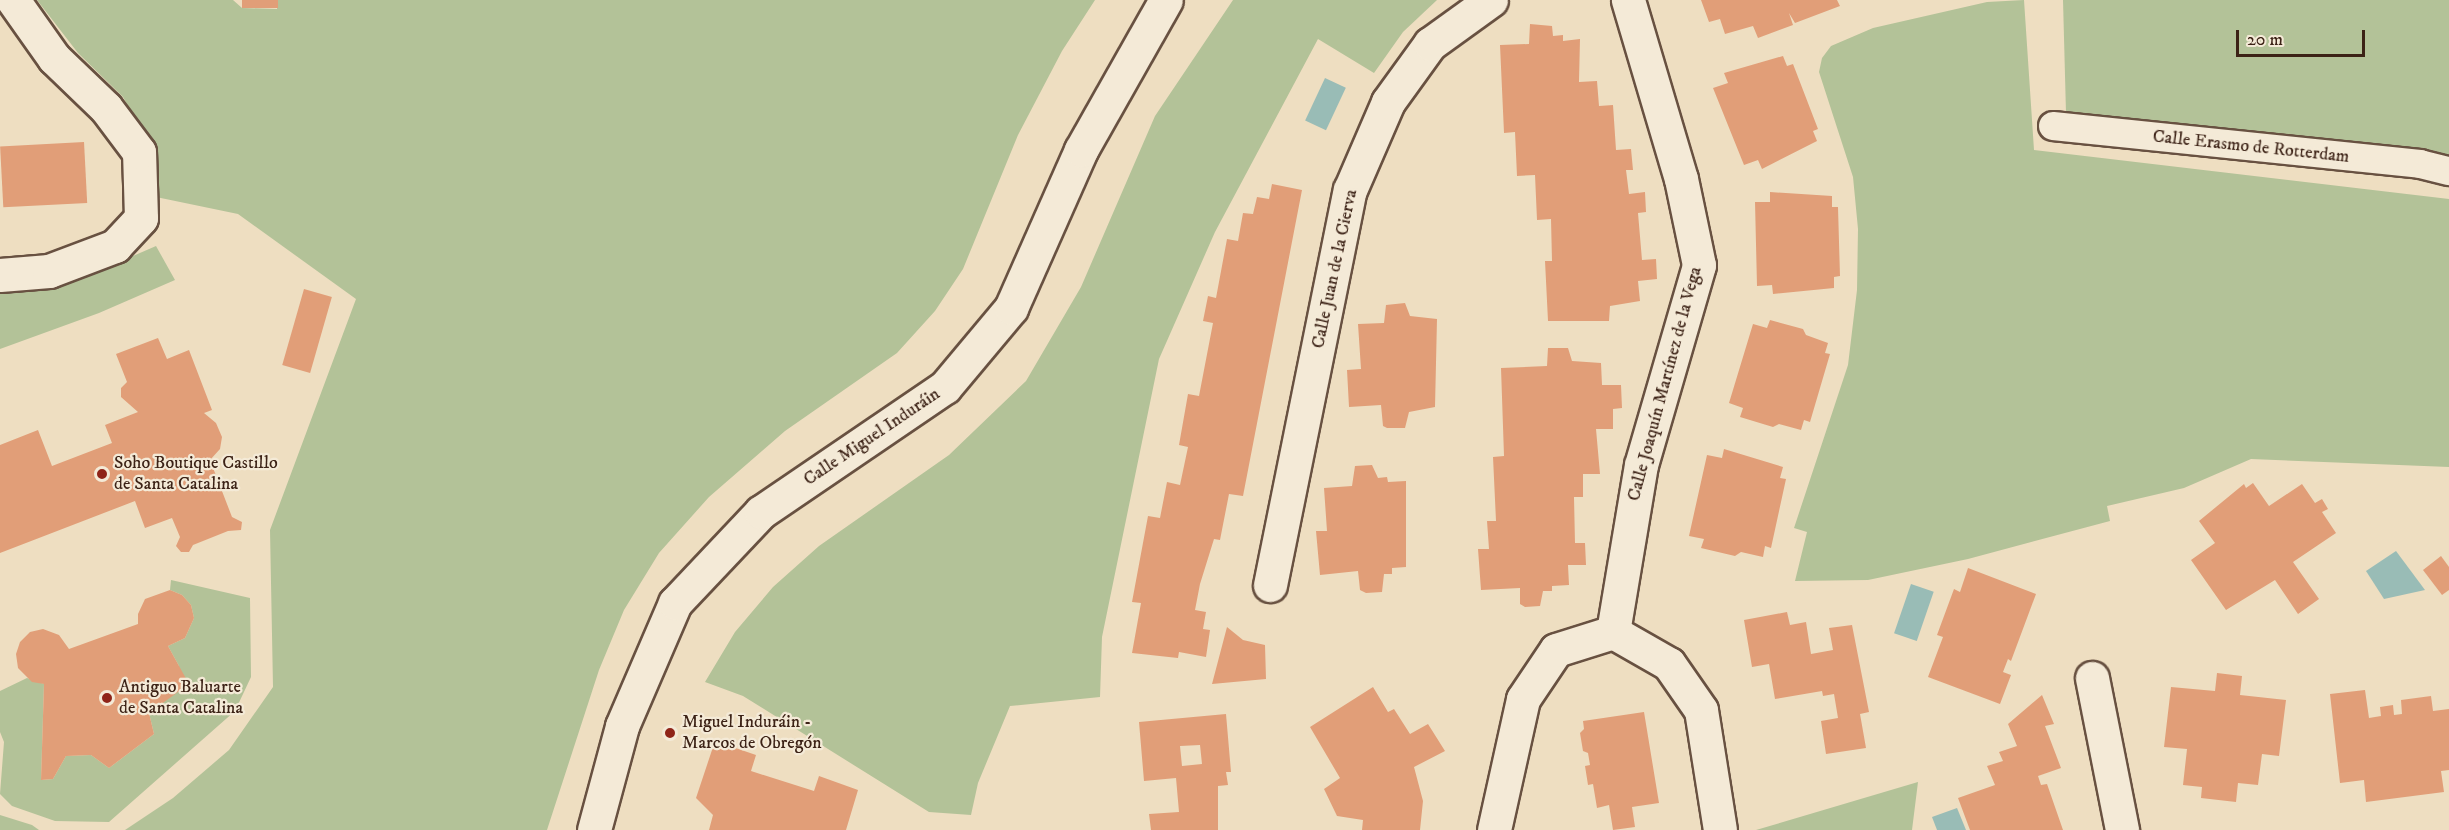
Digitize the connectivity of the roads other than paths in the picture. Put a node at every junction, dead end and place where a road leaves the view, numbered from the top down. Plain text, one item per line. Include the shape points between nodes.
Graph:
1 (13, 0) edge
2 (1166, 0) edge
3 (1491, 0) edge
4 (1628, 0) edge
5 (2053, 126) dead end
6 (2449, 171) edge
7 (0, 275) edge
8 (1270, 585) dead end
9 (1612, 632) junction
10 (2092, 678) dead end
11 (594, 830) edge
12 (1494, 830) edge
13 (1720, 830) edge
14 (2122, 830) edge

1 - 7 street via 54,58 106,108 139,152 141,218 115,246 49,271
2 - 11 street, Calle Miguel Induráin via 1081,150 1011,308 945,387 761,512 675,603 622,726
3 - 8 street, Calle Juan de la Cierva via 1430,44 1388,102 1350,190
4 - 9 street, Calle Joaquín Martínez de la Vega via 1681,179 1698,265 1641,465
5 - 6 street, Calle Erasmo de Rotterdam via 2420,164
9 - 12 street via 1556,650 1522,699
9 - 13 street via 1669,664 1701,710
10 - 14 street

